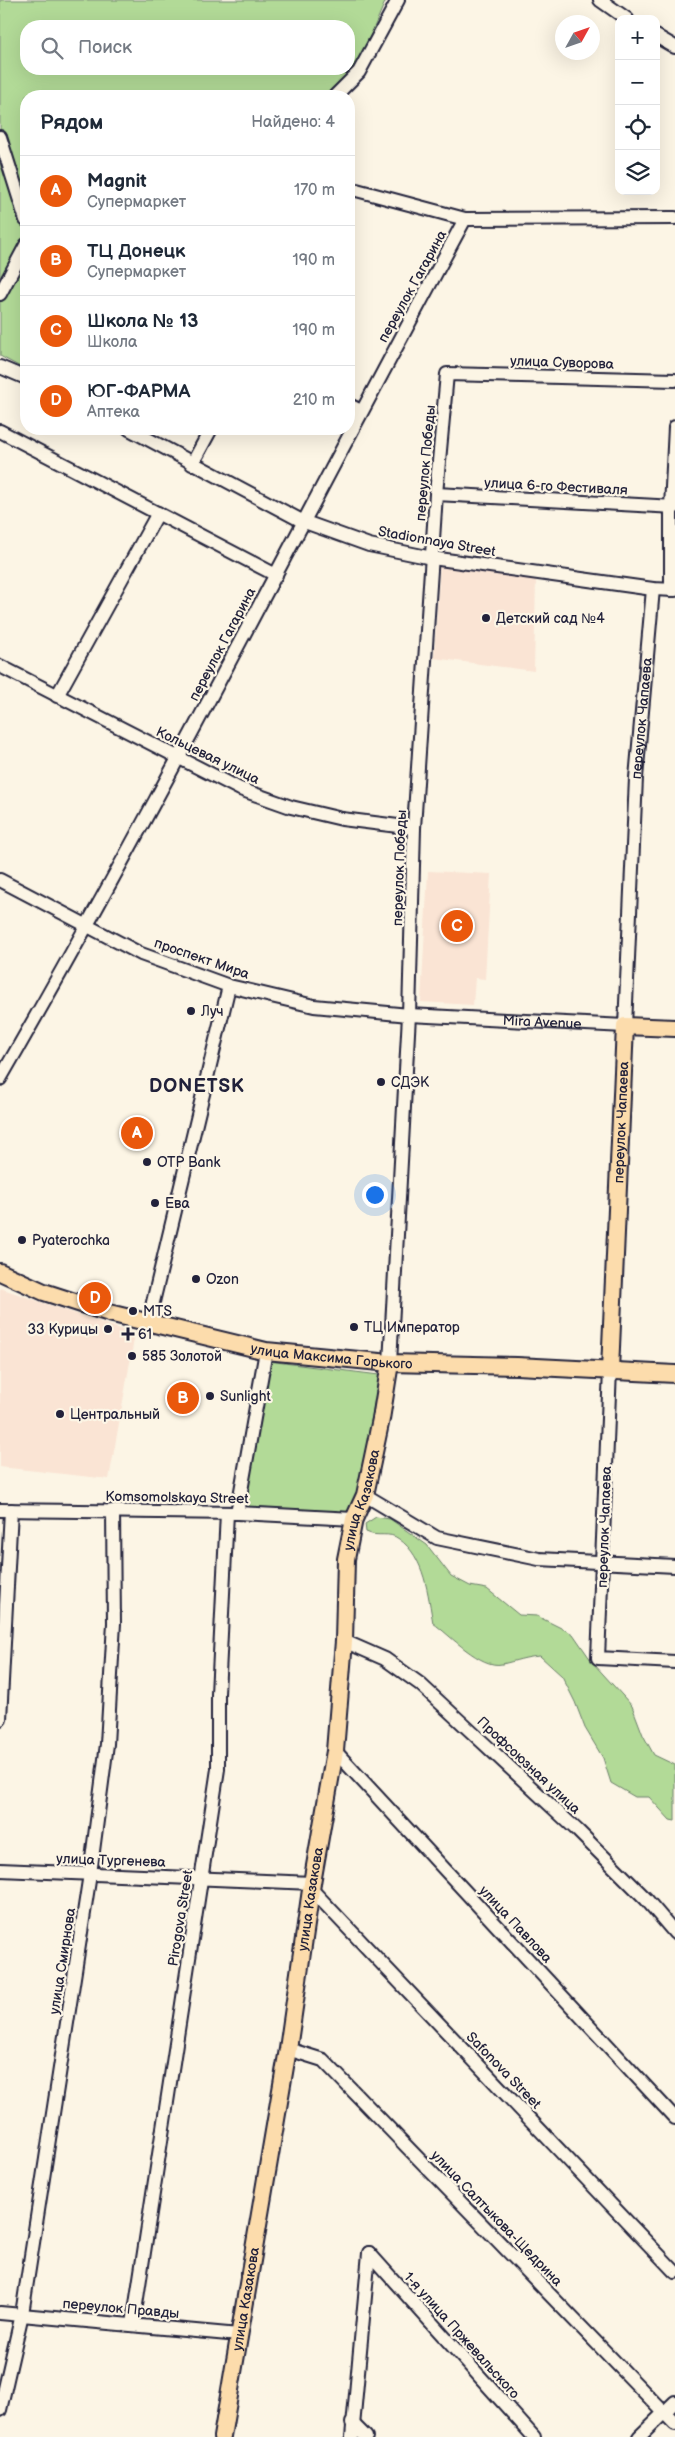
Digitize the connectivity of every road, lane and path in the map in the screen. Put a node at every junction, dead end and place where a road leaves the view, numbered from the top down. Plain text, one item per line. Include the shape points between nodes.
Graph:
1 (398, 0) edge
2 (600, 0) edge
3 (621, 15) edge
4 (660, 38) edge
5 (675, 46) edge
6 (342, 90) edge
7 (0, 137) edge
8 (355, 190) edge
9 (20, 201) edge
10 (675, 218) edge
11 (465, 219) junction
12 (20, 256) edge
13 (0, 294) edge
14 (0, 367) edge
15 (448, 374) joint
16 (20, 375) edge
17 (675, 380) edge
18 (355, 408) edge
19 (361, 411) junction
20 (355, 422) edge
21 (675, 427) edge
22 (0, 431) edge
23 (140, 435) edge
24 (208, 435) edge
25 (348, 435) edge
26 (192, 464) junction
27 (436, 494) junction
28 (673, 507) edge
29 (158, 513) junction
30 (302, 521) junction
31 (432, 558) junction
32 (276, 575) junction
33 (653, 589) junction
34 (673, 590) edge
35 (0, 666) edge
36 (57, 696) junction
37 (178, 758) junction
38 (414, 828) junction
39 (0, 880) edge
40 (88, 926) junction
41 (229, 986) junction
42 (409, 1015) junction
43 (625, 1026) junction
44 (675, 1028) edge
45 (0, 1079) edge
46 (0, 1272) edge
47 (148, 1323) junction
48 (266, 1351) junction
49 (390, 1363) junction
50 (610, 1370) junction
51 (675, 1374) edge
52 (365, 1495) junction
53 (6, 1510) edge
54 (113, 1511) junction
55 (232, 1513) junction
56 (354, 1519) junction
57 (603, 1562) junction
58 (675, 1566) edge
59 (344, 1640) junction
60 (675, 1662) edge
61 (0, 1719) edge
62 (335, 1751) junction
63 (0, 1870) edge
64 (90, 1874) junction
65 (201, 1878) junction
66 (312, 1886) junction
67 (675, 1933) edge
68 (288, 2049) junction
69 (675, 2118) edge
70 (675, 2272) edge
71 (0, 2312) edge
72 (22, 2314) junction
73 (133, 2324) junction
74 (239, 2334) junction
75 (675, 2402) edge
76 (0, 2410) edge
77 (664, 2413) junction
78 (352, 2423) junction
79 (675, 2424) edge
80 (222, 2437) edge
81 (352, 2437) edge
82 (366, 2437) edge
83 (534, 2437) edge
84 (639, 2437) edge

1 - 6 street via 359,72
2 - 3 street
4 - 5 street
7 - 9 street
8 - 11 street
10 - 11 street
11 - 19 street, переулок Гагарина
12 - 13 street
14 - 16 street
15 - 17 street, улица Суворова
15 - 27 street, переулок Победы
18 - 19 street
19 - 20 street, переулок Гагарина
21 - 28 street
22 - 29 street
23 - 26 street, Stadionnaya Street
24 - 26 street
25 - 30 street, переулок Гагарина
26 - 30 street, Stadionnaya Street
27 - 28 street, улица 6-го Фестиваля
27 - 31 street, переулок Победы
28 - 34 street
29 - 32 street
29 - 36 street
30 - 31 street, Stadionnaya Street via 369,545
30 - 32 street, переулок Гагарина
31 - 33 street, Stadionnaya Street
31 - 38 street, переулок Победы
32 - 37 street, переулок Гагарина
33 - 34 street, Stadionnaya Street
33 - 43 street, переулок Чапаева via 636,778
35 - 36 street, Кольцевая улица
36 - 37 street, Кольцевая улица
37 - 38 street, Кольцевая улица via 240,789 291,807 342,819
37 - 40 street, переулок Гагарина
38 - 42 street, переулок Победы
39 - 40 street, проспект Мира
40 - 41 street, проспект Мира via 141,954
40 - 45 street, переулок Гагарина
41 - 42 street, проспект Мира via 314,1006
41 - 47 street
42 - 43 street, Mira Avenue
42 - 49 street, переулок Победы
43 - 44 main road, Mira Avenue
43 - 50 main road, переулок Чапаева
46 - 47 main road, улица Максима Горького via 44,1292 109,1314
47 - 48 main road, улица Максима Горького
48 - 49 main road, улица Максима Горького
48 - 55 street, Pirogova Street
49 - 50 main road, улица Максима Горького
49 - 52 main road, улица Казакова
50 - 51 main road, улица Максима Горького
50 - 57 street, переулок Чапаева
52 - 56 main road, улица Казакова
52 - 57 street via 437,1538 539,1559
53 - 54 street, Komsomolskaya Street
53 - 61 street
54 - 55 street, Komsomolskaya Street
54 - 64 street, улица Смирнова via 114,1623 107,1744
55 - 56 street, Komsomolskaya Street
55 - 65 street, Pirogova Street via 218,1694 218,1769
56 - 59 main road, улица Казакова via 346,1559
57 - 58 street
57 - 60 street, переулок Чапаева via 598,1658
59 - 62 main road, улица Казакова
59 - 67 street, Профсоюзная улица via 385,1659 420,1684 578,1831
62 - 66 main road, улица Казакова
62 - 69 street, улица Павлова
63 - 64 street, улица Тургенева
64 - 65 street, улица Тургенева
64 - 72 street, улица Смирнова
65 - 66 street, улица Тургенева
65 - 73 street, Pirogova Street
66 - 68 main road, улица Казакова
66 - 70 street, Safonova Street
68 - 74 main road, улица Казакова
68 - 77 street, улица Салтыкова-Щедрина via 323,2060
71 - 72 street, переулок Правды
72 - 73 street, переулок Правды
72 - 76 street, улица Смирнова
73 - 74 street, переулок Правды
74 - 80 main road, улица Казакова
75 - 77 street
77 - 79 street, улица Салтыкова-Щедрина
77 - 84 street
78 - 81 street
78 - 82 street
78 - 83 street, 1-я улица Пржевальского via 368,2253

